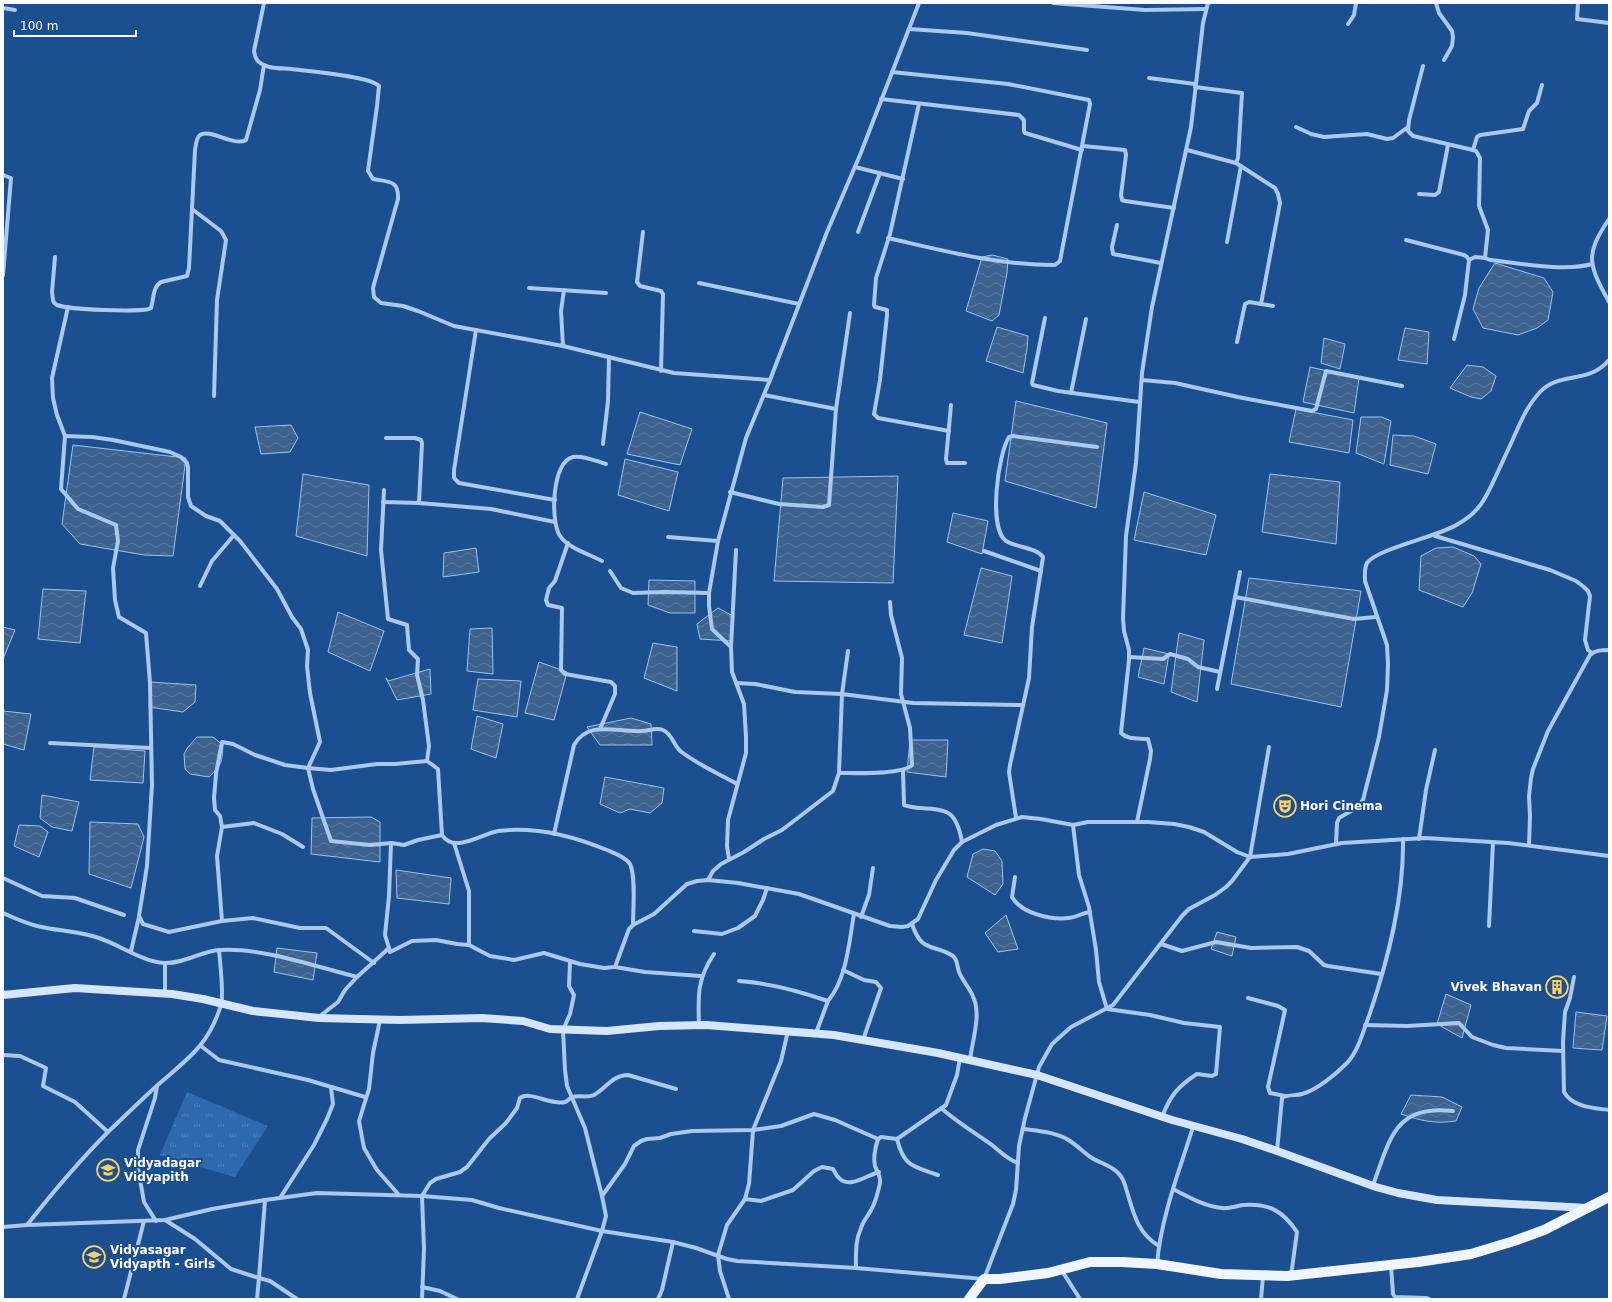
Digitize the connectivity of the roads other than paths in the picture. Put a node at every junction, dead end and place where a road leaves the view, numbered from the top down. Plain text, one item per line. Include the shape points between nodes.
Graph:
1 (264, 3) edge
2 (919, 3) edge
3 (1053, 3) edge
4 (1127, 3) edge
5 (1208, 3) edge
6 (1356, 3) edge
7 (1436, 3) edge
8 (1578, 3) edge
9 (3, 8) edge
10 (1128, 9) junction
11 (1206, 9) junction
12 (15, 10) dead end
13 (1609, 23) edge
14 (1348, 24) dead end
15 (909, 29) junction
16 (1087, 50) dead end
17 (1444, 60) dead end
18 (264, 65) junction
19 (1423, 66) dead end
20 (892, 72) junction
21 (1150, 78) dead end
22 (1195, 85) junction
23 (1542, 85) dead end
24 (882, 100) junction
25 (919, 104) junction
26 (1296, 127) dead end
27 (1408, 127) junction
28 (1448, 145) junction
29 (1083, 148) junction
30 (1187, 150) junction
31 (1473, 150) junction
32 (1236, 163) junction
33 (1241, 166) junction
34 (855, 167) junction
35 (880, 173) junction
36 (3, 175) edge
37 (903, 179) junction
38 (1418, 194) dead end
39 (1174, 208) junction
40 (192, 209) junction
41 (1609, 219) edge
42 (1117, 225) dead end
43 (643, 232) dead end
44 (858, 232) dead end
45 (888, 238) junction
46 (1406, 240) dead end
47 (1227, 242) dead end
48 (55, 257) dead end
49 (1485, 258) junction
50 (1469, 260) junction
51 (1161, 263) junction
52 (1592, 264) junction
53 (3, 275) edge
54 (699, 283) dead end
55 (529, 288) dead end
56 (564, 290) junction
57 (606, 293) dead end
58 (1609, 302) edge
59 (800, 304) junction
60 (1261, 304) junction
61 (1273, 306) dead end
62 (68, 307) junction
63 (850, 313) dead end
64 (1045, 318) dead end
65 (1086, 319) dead end
66 (476, 330) junction
67 (1454, 339) dead end
68 (1237, 342) dead end
69 (563, 346) junction
70 (609, 357) junction
71 (1609, 360) edge
72 (662, 371) junction
73 (770, 380) junction
74 (1142, 380) junction
75 (1402, 386) dead end
76 (1071, 393) junction
77 (764, 395) junction
78 (214, 396) dead end
79 (1140, 402) junction
80 (951, 405) dead end
81 (836, 409) junction
82 (949, 431) junction
83 (65, 436) junction
84 (386, 438) dead end
85 (604, 444) dead end
86 (1097, 447) dead end
87 (964, 463) dead end
88 (606, 464) dead end
89 (384, 490) dead end
90 (730, 492) junction
91 (555, 500) junction
92 (383, 502) junction
93 (419, 503) junction
94 (555, 522) junction
95 (234, 535) junction
96 (1434, 535) junction
97 (668, 537) dead end
98 (718, 541) junction
99 (568, 543) junction
100 (736, 550) dead end
101 (984, 552) dead end
102 (602, 561) dead end
103 (610, 571) dead end
104 (1041, 571) junction
105 (1240, 572) dead end
106 (200, 586) dead end
107 (709, 593) junction
108 (1235, 597) junction
109 (890, 602) dead end
110 (1376, 617) junction
111 (730, 647) junction
112 (1609, 650) edge
113 (848, 651) dead end
114 (1592, 653) junction
115 (1129, 656) junction
116 (1220, 672) junction
117 (736, 683) junction
118 (1217, 690) dead end
119 (842, 694) junction
120 (902, 702) junction
121 (1022, 705) junction
122 (600, 729) junction
123 (50, 743) dead end
124 (1269, 747) dead end
125 (151, 748) junction
126 (1435, 750) dead end
127 (427, 761) junction
128 (308, 768) junction
129 (903, 770) junction
130 (839, 773) junction
131 (737, 784) junction
132 (1016, 818) junction
133 (1137, 822) junction
134 (1073, 825) junction
135 (222, 827) junction
136 (554, 834) junction
137 (442, 835) junction
138 (1403, 839) junction
139 (1419, 839) junction
140 (962, 842) junction
141 (1493, 842) junction
142 (454, 843) junction
143 (391, 844) junction
144 (1336, 844) junction
145 (1529, 845) junction
146 (303, 847) dead end
147 (1609, 856) edge
148 (1250, 857) junction
149 (729, 859) junction
150 (873, 868) dead end
151 (1015, 877) dead end
152 (3, 878) edge
153 (708, 880) junction
154 (767, 888) junction
155 (1090, 912) junction
156 (3, 913) edge
157 (854, 914) junction
158 (124, 915) dead end
159 (139, 916) junction
160 (861, 917) junction
161 (222, 921) junction
162 (912, 924) junction
163 (633, 925) junction
164 (1489, 926) dead end
165 (694, 931) dead end
166 (1161, 944) junction
167 (469, 945) junction
168 (389, 948) junction
169 (219, 950) junction
170 (131, 951) junction
171 (714, 954) dead end
172 (374, 962) junction
173 (570, 962) junction
174 (165, 963) junction
175 (615, 967) junction
176 (843, 970) junction
177 (1381, 974) junction
178 (701, 976) junction
179 (357, 977) junction
180 (1574, 977) dead end
181 (739, 981) dead end
182 (165, 994) junction
183 (3, 995) edge
184 (1248, 998) dead end
185 (828, 1000) junction
186 (221, 1003) junction
187 (1107, 1009) junction
188 (319, 1018) junction
189 (380, 1020) junction
190 (698, 1025) junction
191 (1365, 1025) junction
192 (563, 1030) junction
193 (788, 1031) junction
194 (816, 1033) junction
195 (863, 1040) junction
196 (201, 1046) junction
197 (1563, 1051) junction
198 (3, 1055) edge
199 (960, 1058) junction
200 (970, 1060) junction
201 (1037, 1075) junction
202 (157, 1086) junction
203 (332, 1087) junction
204 (676, 1089) dead end
205 (1285, 1096) junction
206 (365, 1097) junction
207 (572, 1098) junction
208 (941, 1108) junction
209 (1609, 1110) edge
210 (1453, 1111) dead end
211 (1162, 1117) junction
212 (1193, 1127) junction
213 (1023, 1129) junction
214 (753, 1130) junction
215 (108, 1132) junction
216 (878, 1139) junction
217 (897, 1139) junction
218 (1277, 1151) junction
219 (1018, 1163) junction
220 (879, 1172) junction
221 (938, 1175) dead end
222 (1372, 1186) junction
223 (1173, 1189) junction
224 (399, 1195) junction
225 (422, 1196) junction
226 (602, 1196) junction
227 (1609, 1197) edge
228 (280, 1198) junction
229 (745, 1199) junction
230 (265, 1200) junction
231 (1588, 1208) junction
232 (165, 1220) junction
233 (144, 1221) junction
234 (156, 1221) junction
235 (27, 1225) junction
236 (3, 1227) edge
237 (602, 1231) junction
238 (673, 1242) junction
239 (1158, 1246) junction
240 (718, 1255) junction
241 (1157, 1264) junction
242 (1391, 1265) junction
243 (856, 1268) junction
244 (1061, 1270) junction
245 (1263, 1276) junction
246 (1291, 1276) junction
247 (259, 1278) junction
248 (984, 1279) junction
249 (422, 1287) junction
250 (124, 1299) edge
251 (258, 1299) edge
252 (297, 1299) edge
253 (422, 1299) edge
254 (457, 1299) edge
255 (577, 1299) edge
256 (658, 1299) edge
257 (729, 1299) edge
258 (969, 1299) edge
259 (1080, 1299) edge
260 (1261, 1299) edge
261 (1430, 1299) edge

1 - 18 street via 254,52 258,62
2 - 15 street
3 - 10 street
4 - 10 street
5 - 11 street
6 - 14 street via 1354,15
7 - 17 street via 1453,37 1452,46
8 - 13 street via 1577,19
9 - 12 street
10 - 11 street
11 - 22 street
15 - 16 street via 967,33
15 - 20 street
18 - 40 street via 246,140 239,142 205,134 199,136 195,150
18 - 66 street via 357,78 374,82 378,86 368,171 373,179 394,184 397,187 398,199 373,288 374,297 381,303 408,308 444,322
19 - 27 street
20 - 24 street
20 - 29 street via 1008,84 1089,100
21 - 22 street
22 - 30 street
22 - 32 street via 1242,93
23 - 31 street via 1537,103 1529,111 1523,130 1480,135
24 - 25 street
24 - 34 street
25 - 29 street via 1019,115 1024,120 1025,133
25 - 37 street
26 - 27 street via 1324,137 1367,134 1393,138
27 - 28 street via 1412,136
28 - 31 street
28 - 38 street via 1439,192 1435,195
29 - 39 street via 1125,150 1122,200
29 - 45 street via 1060,261 1055,265 994,261
30 - 32 street
30 - 39 street
31 - 49 street via 1480,158 1479,206 1488,230
32 - 33 street
33 - 47 street
33 - 60 street via 1275,188 1280,203
34 - 35 street
34 - 59 street
35 - 37 street
35 - 44 street
36 - 53 street via 11,178
37 - 45 street
39 - 51 street
40 - 62 street via 188,274 158,284 151,308 145,310
40 - 78 street via 221,230 226,240 217,300
41 - 52 street via 1594,244
42 - 51 street via 1113,254
43 - 72 street via 637,282 640,286 662,292
45 - 82 street via 875,285 874,305 885,309 887,315 874,414 878,418
46 - 50 street via 1464,255
48 - 62 street via 53,300 57,305
49 - 50 street via 1475,257
49 - 52 street via 1562,267
50 - 67 street via 1465,295
51 - 74 street
52 - 58 street
54 - 59 street
55 - 56 street
56 - 57 street
56 - 69 street via 561,311
59 - 73 street
60 - 61 street
60 - 68 street via 1245,304
62 - 83 street via 52,378 53,398
63 - 81 street
64 - 76 street via 1033,385
65 - 76 street
66 - 69 street
66 - 91 street via 454,478 459,483
69 - 70 street
70 - 72 street
70 - 85 street
71 - 96 street via 1588,375 1561,380 1548,385 1539,393 1523,415 1490,489 1478,509 1454,527
72 - 73 street
73 - 77 street
74 - 75 street via 1312,411 1316,409 1326,371
74 - 79 street
76 - 79 street
77 - 81 street
77 - 90 street via 749,427
79 - 115 street via 1124,570 1124,631
80 - 82 street
81 - 90 street via 830,503 827,507 779,504
82 - 87 street via 946,461
83 - 95 street via 113,440 170,452 181,457 187,463 188,497 191,506 220,522
83 - 125 street via 61,489 78,509 116,525 118,542 113,568 114,600 119,617 146,633
84 - 93 street via 421,440
86 - 104 street via 1013,436 1006,442 999,470 997,526 1001,536 1007,541 1042,554
88 - 91 street via 582,457 572,457 565,461 561,468
89 - 92 street
90 - 98 street
91 - 94 street
92 - 93 street
92 - 127 street via 381,550 388,619 407,625 409,650 418,660 417,675 430,746
93 - 94 street via 491,510
94 - 99 street via 559,535
95 - 106 street via 212,561
95 - 128 street via 277,589 302,628 308,650 310,693 320,742
96 - 110 street via 1382,553 1367,564 1365,581
96 - 114 street via 1550,570 1584,586 1590,596 1585,640 1588,650
97 - 98 street
98 - 107 street
99 - 102 street
99 - 122 street via 546,600 548,605 562,608 561,670 566,674 611,682 615,686 615,694
100 - 111 street
101 - 104 street
103 - 107 street via 621,588 633,593
104 - 121 street via 1032,627 1029,678
105 - 108 street
107 - 111 street via 712,629
108 - 110 street via 1354,619
108 - 116 street
109 - 120 street via 902,658
110 - 144 street via 1387,645 1384,710 1363,800 1356,808 1339,818
111 - 117 street via 732,672
112 - 114 street
113 - 119 street
114 - 145 street via 1548,731 1533,769 1529,796
115 - 116 street via 1163,659 1170,654 1188,659 1198,667
115 - 133 street via 1121,733 1131,738 1148,739 1151,751
116 - 118 street
117 - 119 street via 795,692
117 - 131 street via 744,704 746,737 746,753
119 - 120 street
119 - 130 street
120 - 121 street
120 - 129 street via 910,728 913,762 910,768
121 - 132 street via 1009,772
122 - 131 street via 664,730 682,753
122 - 136 street via 587,732 574,745
123 - 125 street
124 - 148 street
125 - 159 street via 151,813 147,866
126 - 139 street
127 - 128 street via 331,770
127 - 137 street via 438,769
128 - 135 street via 285,765 222,742 214,798 215,810 220,816
128 - 143 street via 330,841 370,846
129 - 130 street
129 - 140 street via 904,805 943,810 957,823
130 - 149 street via 833,791 794,822
131 - 149 street via 728,820
132 - 134 street via 1028,817
132 - 140 street
133 - 134 street via 1088,822
133 - 148 street via 1189,827 1204,832
134 - 155 street via 1079,875
135 - 146 street via 254,823 282,834
135 - 161 street via 217,856
136 - 142 street via 521,830 500,831 466,842
136 - 163 street via 600,847 629,863 632,877
137 - 142 street
137 - 143 street via 404,845
138 - 139 street
138 - 144 street
138 - 177 street via 1397,908
139 - 141 street
140 - 162 street via 946,862 926,898 918,919
141 - 145 street
141 - 164 street
142 - 167 street via 469,891
143 - 168 street via 390,891 385,936
144 - 148 street via 1288,854
145 - 147 street
148 - 166 street via 1226,887 1189,909
149 - 153 street via 713,871
150 - 160 street via 869,895
151 - 155 street via 1012,897 1032,912 1068,918
152 - 158 street via 42,896 76,898
153 - 154 street
153 - 163 street via 687,884 654,914
154 - 157 street via 799,894
154 - 165 street via 755,916 738,928 722,934
155 - 187 street via 1099,982
156 - 170 street via 37,926 99,938
157 - 160 street
157 - 176 street
159 - 161 street via 143,924 170,932
159 - 170 street
160 - 162 street via 890,926 902,927
161 - 172 street via 253,918 300,928 326,928
162 - 200 street via 915,935 925,945 955,958 959,971 972,992 977,1016
163 - 175 street via 629,929
166 - 177 street via 1182,951 1216,942 1251,948 1297,947 1309,951 1324,965
166 - 187 street via 1113,1005
167 - 168 street via 436,940 412,941 390,952
167 - 173 street via 490,956 514,960 544,953
168 - 172 street
169 - 174 street
169 - 179 street via 266,954
169 - 186 street
170 - 174 street
171 - 178 street
172 - 179 street
173 - 175 street via 604,968
173 - 192 street via 569,986 574,995
174 - 182 street
175 - 178 street
176 - 185 street
176 - 195 street via 864,980 876,982 881,988
177 - 191 street
178 - 190 street
179 - 188 street via 338,1002
180 - 197 street via 1565,1012
181 - 185 street via 789,988
182 - 183 street via 75,988
182 - 186 street
184 - 205 street via 1285,1010 1268,1088 1270,1093
185 - 194 street
186 - 188 street via 252,1011
186 - 196 street
187 - 201 street via 1062,1034 1042,1059
187 - 211 street via 1220,1027 1216,1074 1197,1074 1181,1086 1173,1094
188 - 189 street
189 - 192 street via 482,1018 523,1021
189 - 206 street via 369,1089
190 - 192 street via 607,1031
190 - 193 street
191 - 197 street via 1460,1023 1472,1037 1493,1045
191 - 205 street via 1355,1050 1341,1068 1310,1092
192 - 207 street via 567,1086
193 - 194 street
193 - 214 street via 781,1061
194 - 195 street
195 - 199 street
196 - 202 street via 180,1068
196 - 203 street via 219,1060
197 - 209 street via 1566,1097 1572,1102
198 - 215 street via 20,1056 46,1068 43,1086 75,1102
199 - 200 street
199 - 208 street via 948,1102
200 - 201 street
201 - 211 street
201 - 213 street
202 - 215 street
202 - 234 street via 156,1098 138,1150 138,1168 144,1202
203 - 206 street
203 - 228 street via 333,1104 327,1119 314,1145
204 - 207 street via 621,1075 590,1096
205 - 218 street via 1281,1102
206 - 224 street via 359,1121 364,1148 377,1170
207 - 225 street via 559,1103 522,1096 506,1123 489,1139 467,1168 436,1179 430,1183
207 - 226 street via 585,1128
208 - 217 street
208 - 219 street via 1007,1158
210 - 222 street via 1432,1109 1407,1117 1389,1142
211 - 212 street
212 - 218 street
212 - 223 street
213 - 219 street
213 - 239 street via 1057,1135 1069,1140 1091,1158 1113,1168 1122,1176 1141,1231
214 - 216 street via 781,1126 814,1114 835,1120
214 - 226 street via 680,1132 641,1141 634,1146 625,1164
214 - 229 street via 749,1184
215 - 235 street
216 - 217 street
216 - 220 street via 874,1160
217 - 221 street via 905,1161
218 - 222 street
219 - 248 street via 1013,1204
220 - 229 street via 853,1182 839,1179 832,1169 822,1167 793,1190 761,1201
220 - 243 street via 876,1198 858,1237
222 - 231 street via 1437,1200
223 - 239 street
223 - 246 street via 1204,1204 1232,1208 1258,1205 1278,1211 1297,1232
224 - 225 street
224 - 228 street via 317,1193
225 - 237 street via 472,1200
225 - 249 street
226 - 237 street via 606,1216
227 - 231 main road
228 - 230 street
229 - 240 street via 727,1226
230 - 232 street
230 - 247 street
231 - 242 main road via 1544,1230 1493,1248 1471,1254
232 - 234 street
232 - 247 street via 195,1239 231,1269
233 - 234 street
233 - 235 street
233 - 250 street
235 - 236 street
237 - 238 street
237 - 255 street
238 - 240 street
238 - 256 street
239 - 241 street
240 - 243 street via 737,1261
240 - 257 street
241 - 244 main road via 1090,1262
241 - 245 main road via 1221,1274
242 - 246 main road
242 - 261 street via 1392,1294 1395,1297
243 - 248 street
244 - 248 main road
244 - 259 street
245 - 246 main road
245 - 260 street
247 - 251 street
247 - 252 street via 270,1281
248 - 258 main road
249 - 253 street
249 - 254 street

